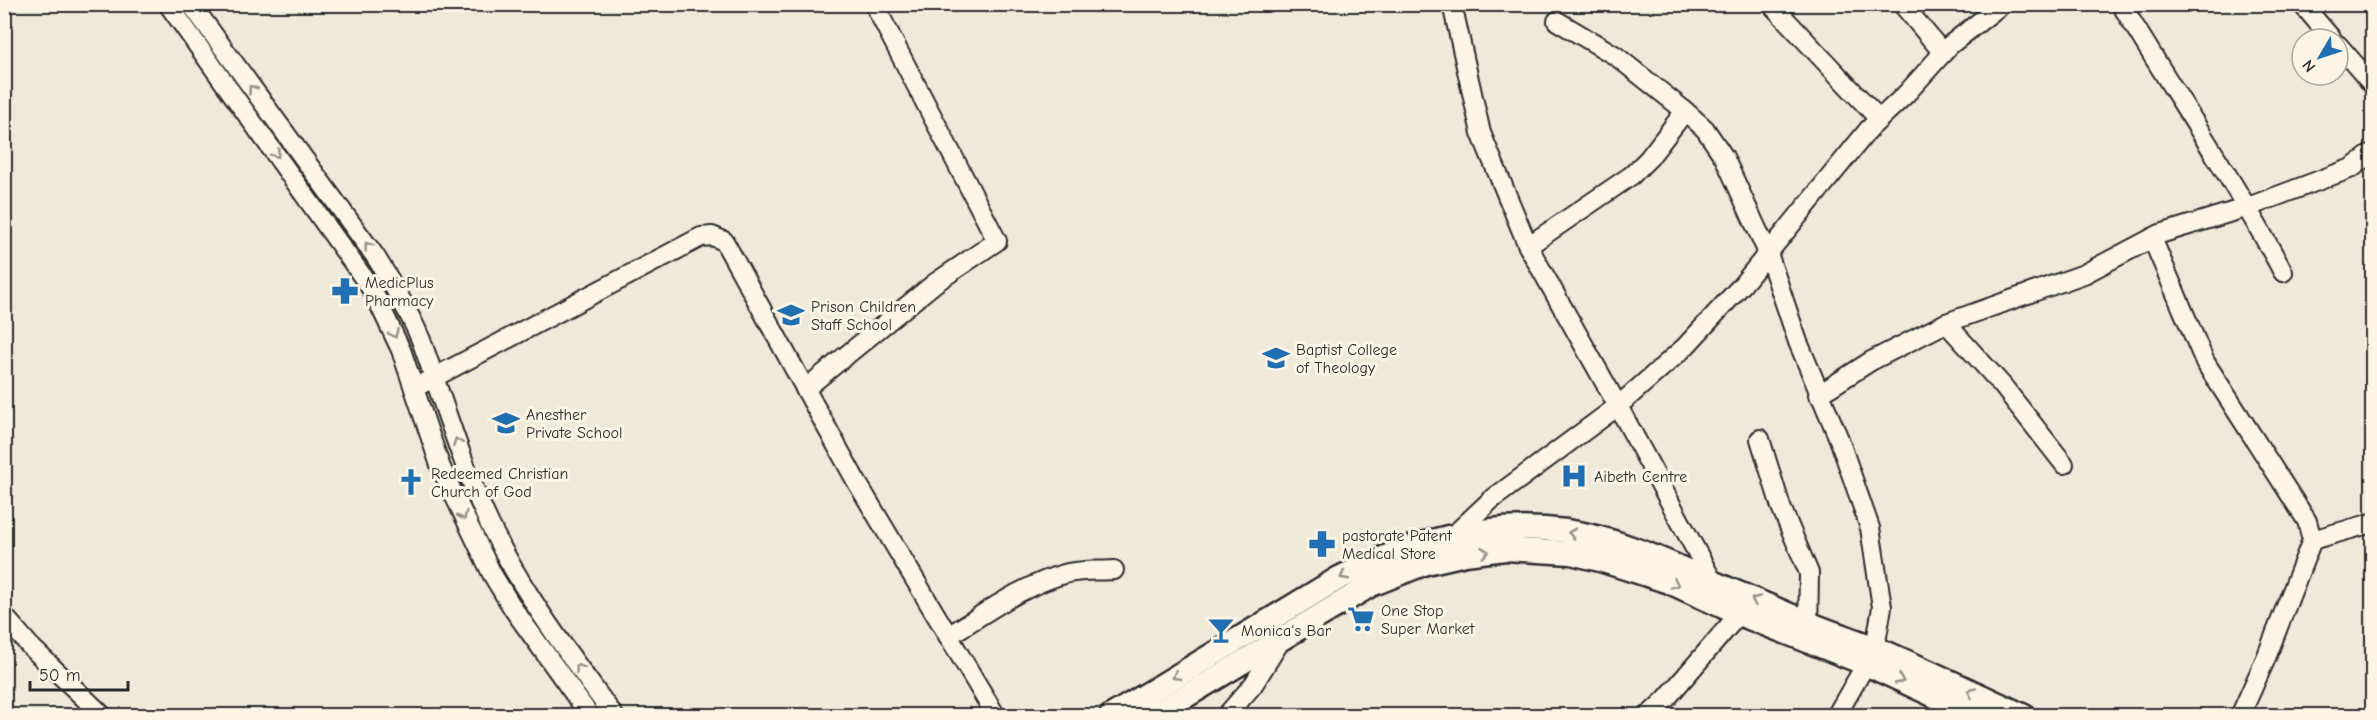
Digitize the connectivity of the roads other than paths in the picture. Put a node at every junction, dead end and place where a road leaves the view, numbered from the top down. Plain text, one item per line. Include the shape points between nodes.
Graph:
1 (168, 4) edge
2 (191, 4) edge
3 (874, 4) edge
4 (1452, 4) edge
5 (1771, 4) edge
6 (1902, 4) edge
7 (2002, 4) edge
8 (2121, 4) edge
9 (2302, 4) edge
10 (1557, 21) dead end
11 (2322, 27) edge
12 (1943, 53) junction
13 (2350, 58) edge
14 (2373, 84) edge
15 (1685, 111) junction
16 (1879, 119) junction
17 (2373, 153) edge
18 (2248, 207) junction
19 (2152, 238) junction
20 (1528, 246) junction
21 (1768, 254) junction
22 (2283, 272) dead end
23 (1946, 323) junction
24 (433, 378) junction
25 (414, 388) junction
26 (805, 389) junction
27 (1818, 395) junction
28 (1618, 406) junction
29 (1760, 439) dead end
30 (2064, 464) dead end
31 (2373, 523) edge
32 (1455, 534) junction
33 (2312, 540) junction
34 (1114, 570) dead end
35 (1713, 582) junction
36 (1739, 614) junction
37 (4, 616) edge
38 (1808, 632) junction
39 (948, 636) junction
40 (1281, 640) junction
41 (1871, 656) junction
42 (103, 716) edge
43 (590, 716) edge
44 (614, 716) edge
45 (996, 716) edge
46 (1111, 716) edge
47 (1153, 716) edge
48 (1226, 716) edge
49 (1648, 716) edge
50 (1836, 716) edge
51 (1978, 716) edge
52 (2024, 716) edge
53 (2240, 716) edge

1 -> 25 street via 357,265 388,320
24 -> 2 street via 420,339 375,256
3 - 26 street via 997,240 935,283
4 - 20 street via 1481,133
5 - 16 street
6 - 12 street
7 - 12 street
8 - 18 street
9 - 11 street
10 - 15 street via 1616,56
12 - 16 street
13 - 14 street
15 - 20 street via 1632,175
15 - 21 street via 1705,129 1724,156
16 - 21 street
17 - 18 street via 2352,168
18 - 19 street
18 - 22 street
19 - 23 street via 2084,274
19 - 33 street via 2205,362 2307,521
20 - 28 street
21 - 27 street
21 - 28 street via 1685,348
23 - 27 street via 1871,361
23 - 30 street via 2002,385
24 - 25 street
24 - 26 street via 701,237 712,236 724,241
44 -> 24 street via 527,593 505,553 484,511
25 -> 43 street via 441,468 492,574
26 - 39 street
27 - 41 street via 1839,439 1870,528 1882,608
28 - 32 street via 1491,500
28 - 35 street
29 - 38 street via 1781,507 1809,573
31 - 33 street
35 -> 32 main road via 1623,545 1567,531
32 -> 46 main road via 1403,549 1339,578
33 - 53 street
34 - 39 street via 1070,573 1027,588
38 -> 35 main road
36 - 38 main road
40 -> 36 main road via 1395,574 1455,556 1505,549 1600,560 1669,582
36 - 49 street
37 - 42 street
38 - 41 main road
39 - 45 street
40 - 47 main road
40 - 48 street via 1253,685
41 - 50 street
41 -> 51 main road
52 -> 41 main road

